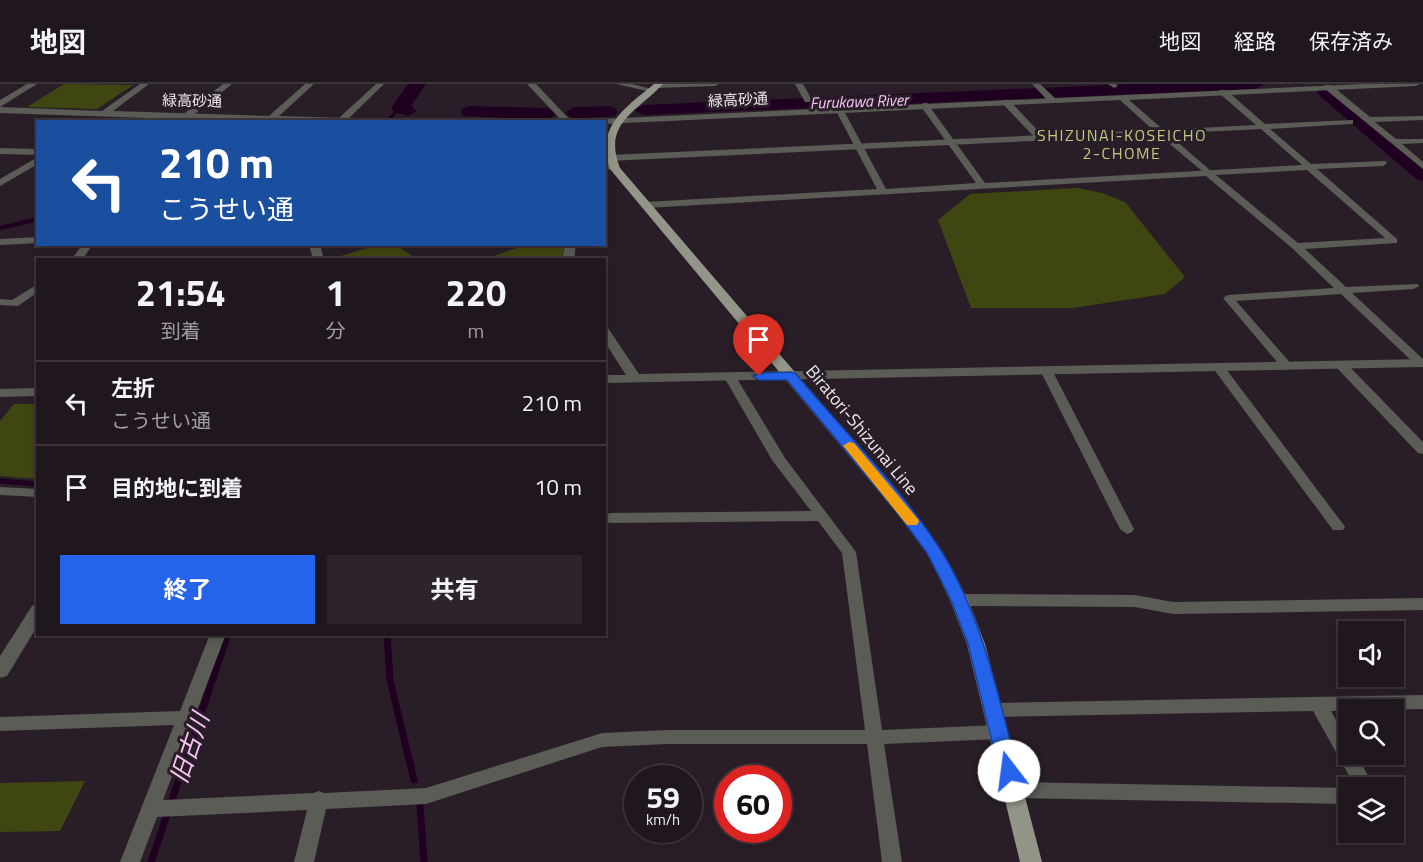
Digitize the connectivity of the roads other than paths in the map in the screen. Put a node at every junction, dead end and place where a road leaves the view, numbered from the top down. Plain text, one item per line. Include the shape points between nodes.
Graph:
1 (33, 84) edge
2 (145, 84) edge
3 (228, 84) edge
4 (310, 84) edge
5 (380, 84) edge
6 (531, 84) edge
7 (620, 84) edge
8 (714, 84) edge
9 (799, 84) edge
10 (1036, 84) edge
11 (1416, 84) edge
12 (1325, 86) edge
13 (656, 87) edge
14 (1223, 92) junction
15 (1048, 96) junction
16 (1121, 97) junction
17 (808, 100) dead end
18 (1005, 102) junction
19 (0, 104) edge
20 (924, 105) junction
21 (839, 109) junction
22 (0, 110) edge
23 (104, 113) junction
24 (188, 115) junction
25 (1423, 118) edge
26 (270, 119) edge
27 (344, 119) junction
28 (95, 120) edge
29 (357, 120) edge
30 (566, 120) edge
31 (620, 120) junction
32 (1366, 120) junction
33 (606, 121) edge
34 (1350, 122) dead end
35 (1265, 127) junction
36 (1161, 132) junction
37 (1040, 138) junction
38 (1423, 141) edge
39 (951, 142) junction
40 (1394, 142) junction
41 (606, 143) edge
42 (858, 146) junction
43 (0, 151) edge
44 (36, 152) edge
45 (36, 161) edge
46 (610, 163) edge
47 (1383, 163) dead end
48 (1423, 166) edge
49 (1311, 167) junction
50 (1208, 173) junction
51 (0, 183) edge
52 (982, 184) junction
53 (882, 190) junction
54 (646, 205) junction
55 (36, 240) edge
56 (0, 242) edge
57 (1296, 246) junction
58 (1414, 286) dead end
59 (36, 288) edge
60 (1341, 289) junction
61 (0, 302) edge
62 (606, 334) edge
63 (1421, 363) edge
64 (1341, 365) junction
65 (1287, 366) junction
66 (1219, 368) junction
67 (1047, 372) junction
68 (791, 376) junction
69 (730, 377) junction
70 (635, 378) junction
71 (606, 379) edge
72 (36, 392) edge
73 (0, 393) edge
74 (1423, 450) edge
75 (0, 491) edge
76 (36, 493) edge
77 (606, 516) edge
78 (823, 516) junction
79 (1338, 527) dead end
80 (1127, 529) dead end
81 (959, 600) junction
82 (1423, 604) edge
83 (35, 616) edge
84 (217, 636) edge
85 (0, 671) edge
86 (1423, 702) edge
87 (1318, 704) junction
88 (993, 710) junction
89 (184, 718) junction
90 (0, 724) edge
91 (999, 732) junction
92 (876, 737) junction
93 (1360, 777) edge
94 (1014, 790) junction
95 (1338, 796) edge
96 (319, 799) junction
97 (162, 808) junction
98 (130, 862) edge
99 (304, 862) edge
100 (892, 862) edge
101 (1031, 862) edge

1 - 19 street
2 - 23 street
3 - 24 street
4 - 26 street
5 - 27 street
6 - 30 street
7 - 13 street
8 - 13 street
9 - 17 street
10 - 15 street
11 - 12 street, 緑高砂通
12 - 14 street, 緑高砂通
12 - 32 street
13 - 31 main road
14 - 16 street, 緑高砂通
14 - 35 street
15 - 16 street, 緑高砂通
15 - 18 street, 緑高砂通
16 - 36 street
18 - 20 street, 緑高砂通
18 - 37 street
20 - 21 street, 緑高砂通
20 - 39 street
21 - 31 street, 緑高砂通
21 - 42 street
22 - 23 street, 緑高砂通
23 - 24 street, 緑高砂通
23 - 28 street
24 - 26 street, 緑高砂通
25 - 32 street
26 - 27 street, 緑高砂通
27 - 29 street, 緑高砂通
31 - 33 street, 緑高砂通
31 - 41 main road
32 - 40 street
34 - 35 street
35 - 36 street
35 - 49 street
36 - 37 street
36 - 50 street
37 - 39 street
38 - 40 street
39 - 42 street
39 - 52 street
40 - 48 street
41 - 46 main road
42 - 46 street
42 - 53 street
43 - 44 street
45 - 51 street
46 - 54 main road, Biratori-Shizunai Line
47 - 49 street
49 - 50 street
49 - 57 street via 1394,241
50 - 52 street
50 - 57 street
52 - 53 street
53 - 54 street
54 - 68 main road, Biratori-Shizunai Line
55 - 56 street
57 - 60 street
58 - 60 street
59 - 61 street via 14,304
60 - 63 street
60 - 65 street via 1228,298
62 - 70 street
63 - 64 street
64 - 65 street
64 - 74 street
65 - 66 street
66 - 67 street
66 - 79 street
67 - 68 street
67 - 80 street
68 - 69 street
68 - 81 main road, Biratori-Shizunai Line via 902,508 934,551
69 - 70 street
69 - 78 street via 779,460
70 - 71 street
72 - 73 street
75 - 76 street
77 - 78 street
78 - 92 street via 849,552
81 - 82 street via 1135,601 1173,608
81 - 88 main road, Biratori-Shizunai Line via 976,644
83 - 85 street
84 - 89 street
86 - 87 street
87 - 88 street
87 - 93 street
88 - 91 main road, Biratori-Shizunai Line
89 - 90 street
89 - 97 street
91 - 92 street
91 - 94 main road, Biratori-Shizunai Line
92 - 96 street via 602,740 426,796
92 - 100 street
94 - 95 street
94 - 101 main road, Biratori-Shizunai Line
96 - 97 street
96 - 99 street
97 - 98 street

